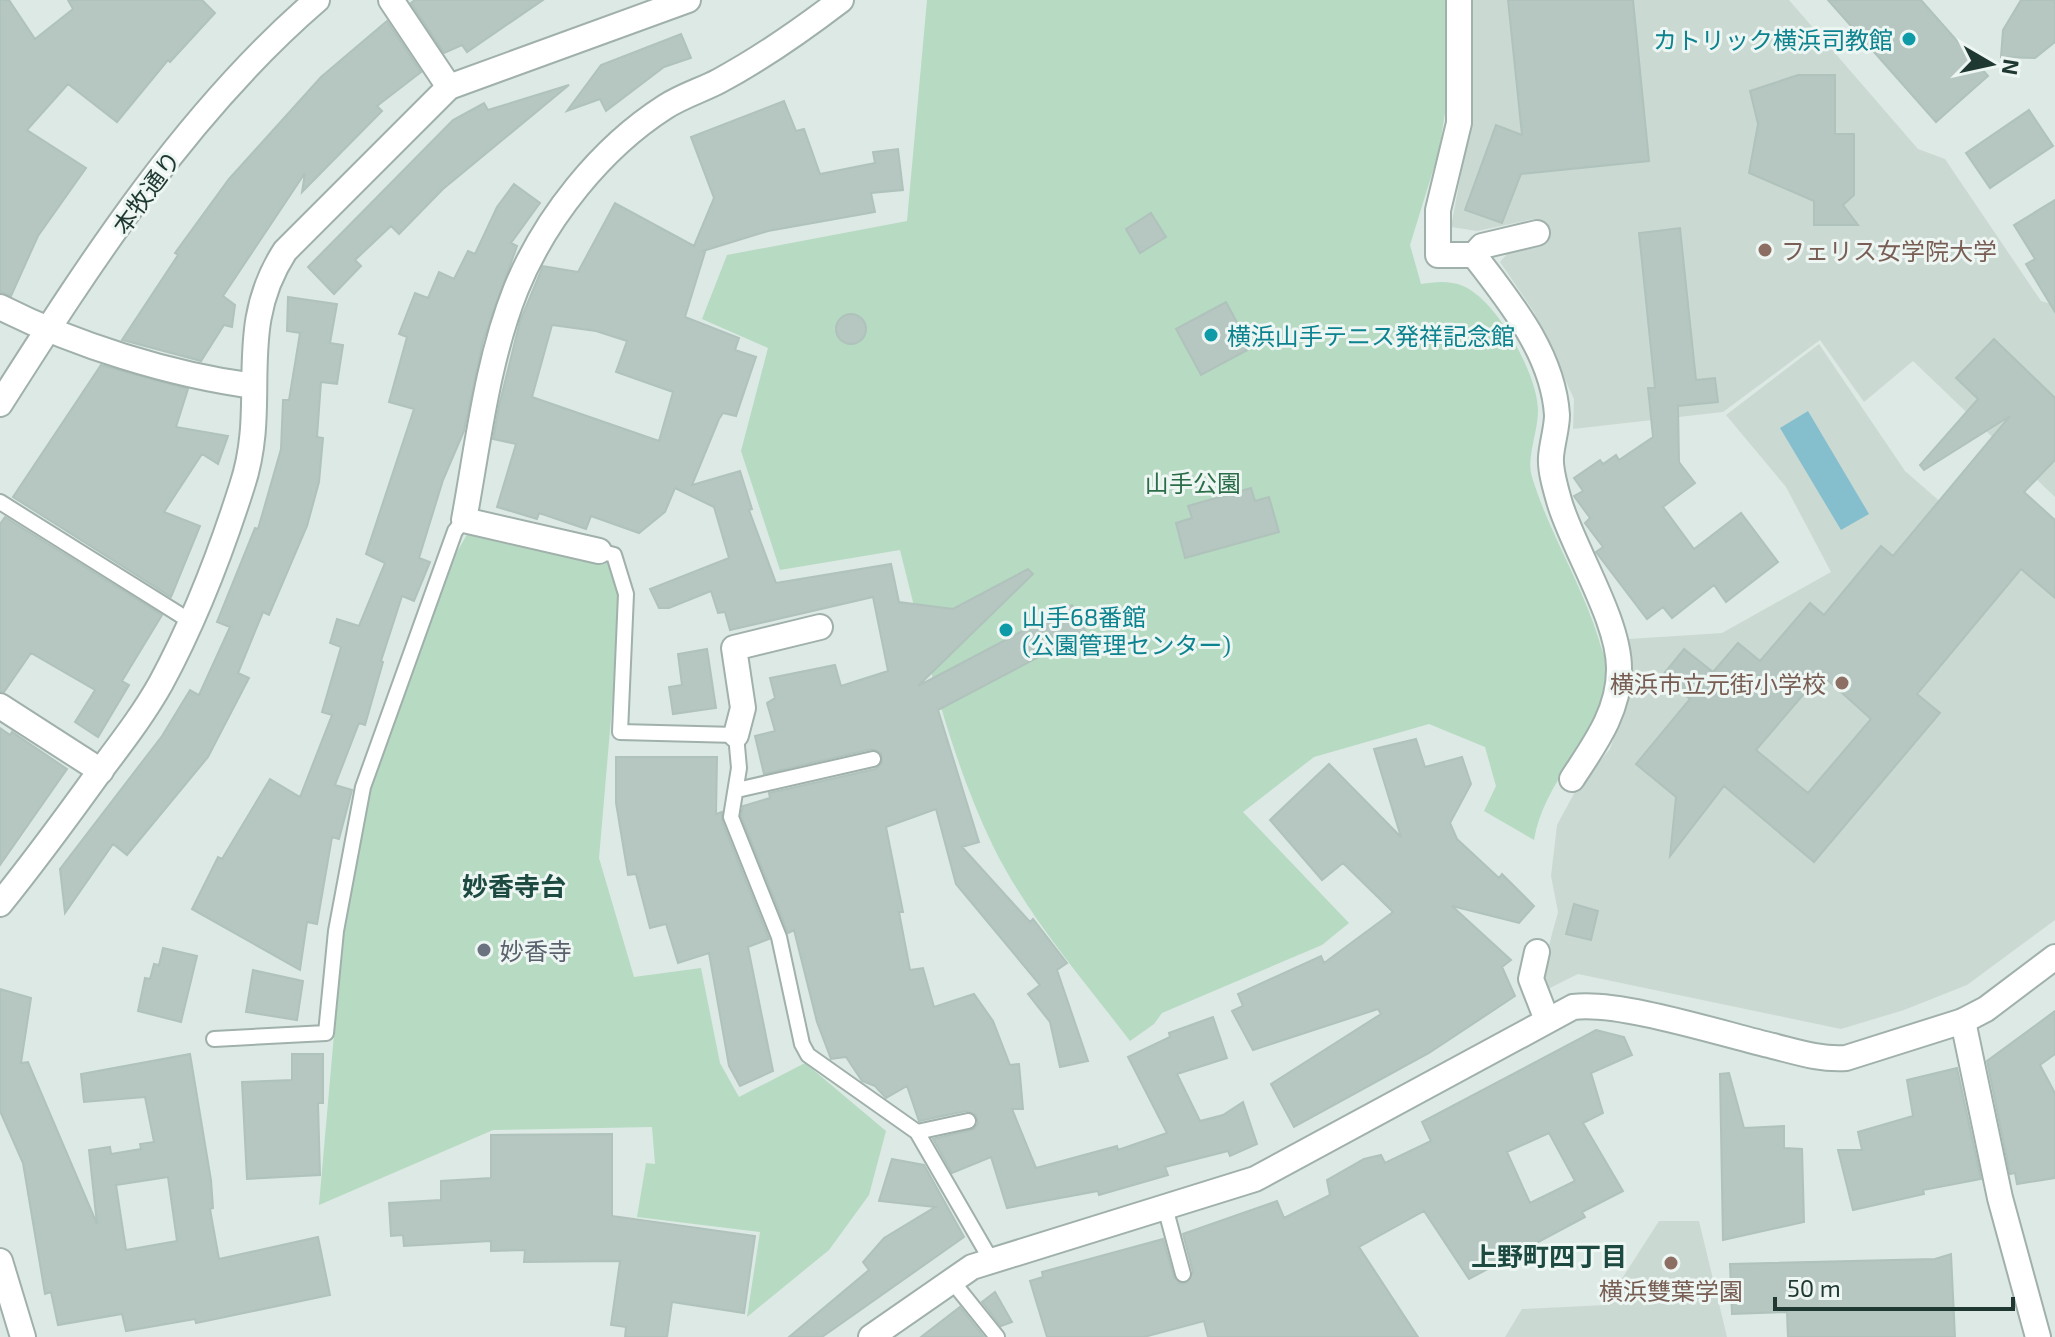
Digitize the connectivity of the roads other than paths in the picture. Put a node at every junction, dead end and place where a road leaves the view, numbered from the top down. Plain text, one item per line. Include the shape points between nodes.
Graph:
1 (317, 0) edge
2 (391, 0) edge
3 (688, 0) edge
4 (841, 0) edge
5 (1459, 0) edge
6 (449, 87) junction
7 (1537, 233) dead end
8 (1474, 255) junction
9 (0, 307) edge
10 (47, 330) junction
11 (254, 386) junction
12 (0, 404) edge
13 (0, 502) edge
14 (464, 520) junction
15 (599, 551) joint
16 (190, 621) junction
17 (820, 627) dead end
18 (0, 706) edge
19 (736, 735) junction
20 (873, 759) dead end
21 (101, 771) junction
22 (1572, 779) dead end
23 (737, 790) junction
24 (0, 904) edge
25 (1537, 952) dead end
26 (2055, 957) edge
27 (1547, 1020) junction
28 (1963, 1021) junction
29 (214, 1039) dead end
30 (968, 1121) dead end
31 (917, 1132) junction
32 (1165, 1207) junction
33 (991, 1260) junction
34 (0, 1261) edge
35 (1183, 1274) dead end
36 (952, 1281) junction
37 (23, 1337) edge
38 (871, 1337) edge
39 (997, 1337) edge
40 (2038, 1337) edge

1 - 10 street, 本牧通り via 257,57 173,153
2 - 6 street
3 - 6 street
4 - 14 street via 752,62 664,107 589,172 517,288 492,375
5 - 8 street via 1459,123 1436,238 1438,255
6 - 11 street via 285,251 269,277 256,323
7 - 8 street via 1482,246
8 - 22 street via 1527,330 1547,373 1557,416 1550,460 1561,505 1616,640 1615,702
9 - 10 street
10 - 11 street
10 - 12 street, 本牧通り
11 - 16 street via 254,424 242,486
13 - 16 lane
14 - 15 street
14 - 29 lane via 455,531 363,787 336,931 326,1033
15 - 19 lane via 614,555 626,594 620,732
16 - 21 street via 161,683
17 - 19 street via 734,648 743,708
18 - 21 street
19 - 23 lane
20 - 23 lane
21 - 24 street
23 - 31 lane via 731,817 779,937 802,1044 808,1055
25 - 27 street via 1531,979
26 - 28 street
27 - 28 street via 1587,1005 1831,1059
27 - 32 street via 1255,1179
28 - 40 street via 2000,1198
30 - 31 lane
31 - 33 lane
32 - 33 street
32 - 35 lane
33 - 36 street
34 - 37 street
36 - 38 street
36 - 39 lane

